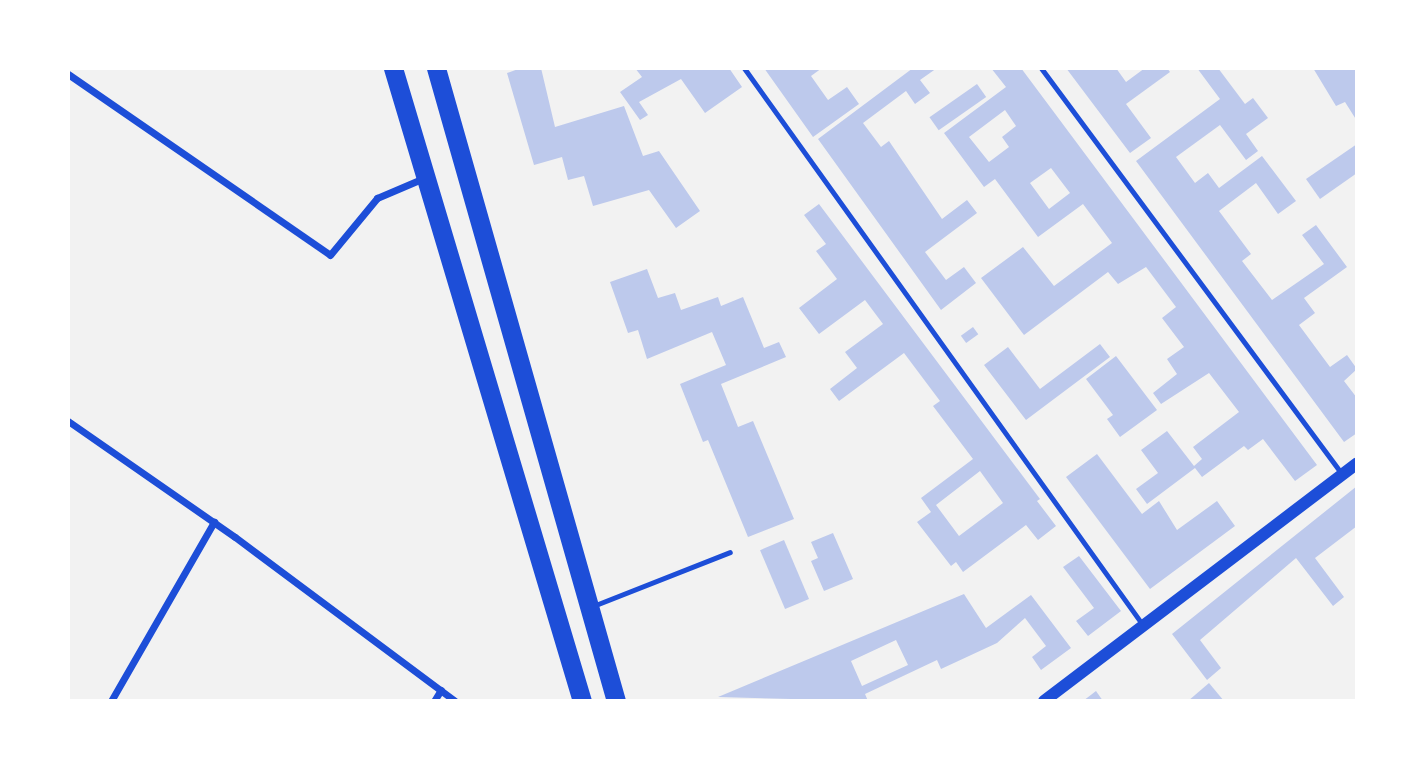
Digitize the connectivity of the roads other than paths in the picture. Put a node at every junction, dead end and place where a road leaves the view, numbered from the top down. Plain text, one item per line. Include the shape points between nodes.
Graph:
1 (393, 68) edge
2 (436, 68) edge
3 (744, 68) edge
4 (1041, 68) edge
5 (68, 74) edge
6 (424, 178) junction
7 (68, 421) edge
8 (1357, 463) edge
9 (1342, 474) junction
10 (214, 522) junction
11 (730, 552) dead end
12 (590, 607) junction
13 (1144, 627) junction
14 (440, 690) junction
15 (111, 701) edge
16 (434, 701) edge
17 (455, 701) edge
18 (582, 701) edge
19 (616, 701) edge
20 (1044, 701) edge

1 - 6 highway
2 - 12 highway
3 - 13 lane
4 - 9 lane
5 - 6 street via 330,255 377,198
6 - 18 highway
7 - 10 street
8 - 9 street
9 - 13 street
10 - 14 street
10 - 15 street
11 - 12 lane
12 - 19 highway
13 - 20 street
14 - 16 street
14 - 17 street

